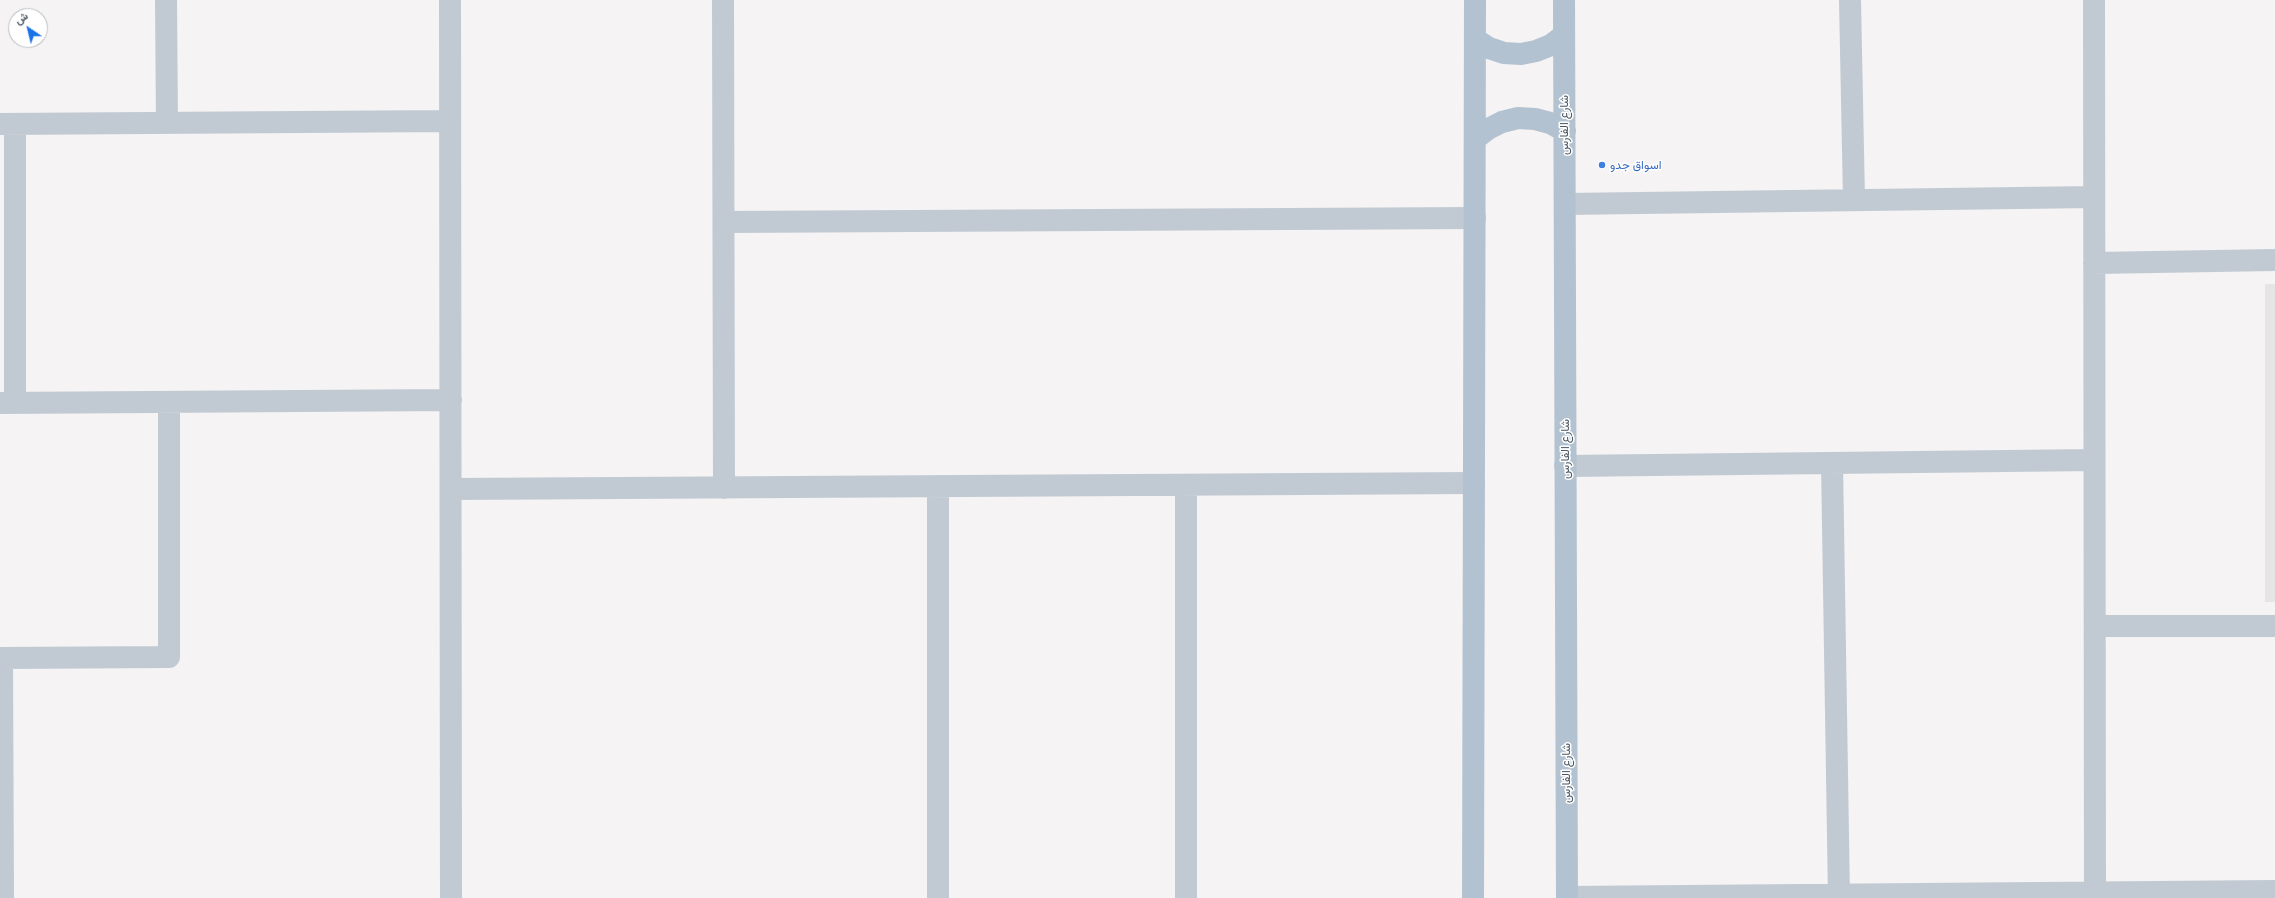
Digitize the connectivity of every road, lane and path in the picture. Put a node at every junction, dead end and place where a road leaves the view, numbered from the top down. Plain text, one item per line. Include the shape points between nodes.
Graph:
1 (166, 0) edge
2 (450, 0) edge
3 (723, 0) edge
4 (1476, 0) edge
5 (1564, 0) edge
6 (1850, 0) edge
7 (2094, 0) edge
8 (1564, 35) junction
9 (1475, 39) junction
10 (450, 121) junction
11 (166, 123) junction
12 (7, 124) edge
13 (1565, 131) junction
14 (1475, 139) junction
15 (2094, 197) junction
16 (1854, 200) junction
17 (1565, 204) junction
18 (1475, 218) junction
19 (724, 222) junction
20 (2275, 260) edge
21 (2094, 263) junction
22 (451, 400) junction
23 (169, 402) junction
24 (7, 403) edge
25 (2094, 460) junction
26 (1832, 463) junction
27 (1565, 466) junction
28 (1474, 483) junction
29 (1186, 485) junction
30 (938, 486) junction
31 (724, 488) junction
32 (451, 489) junction
33 (2095, 626) junction
34 (2275, 626) edge
35 (1, 658) edge
36 (2275, 891) edge
37 (2095, 896) edge
38 (1567, 897) edge
39 (1839, 897) edge
40 (3, 898) edge
41 (451, 898) edge
42 (938, 898) edge
43 (1186, 898) edge
44 (1473, 898) edge

1 - 11 street
2 - 10 street
3 - 19 street
4 - 9 main road
5 - 8 main road, شارع الفارس
6 - 16 street
7 - 15 street
8 - 9 main road via 1551,45 1521,54 1504,53 1489,48
8 - 13 main road, شارع الفارس
9 - 14 main road
10 - 11 street
10 - 22 street
11 - 12 street
12 - 24 street
13 - 14 main road via 1550,123 1518,118 1502,122
13 - 17 main road, شارع الفارس
14 - 18 main road
15 - 16 street
15 - 21 street
16 - 17 street
17 - 27 main road, شارع الفارس
18 - 19 street
18 - 28 main road
19 - 31 street
20 - 21 street
21 - 25 street
22 - 23 street
22 - 32 street
23 - 24 street
23 - 35 street via 170,658
25 - 26 street
25 - 33 street
26 - 27 street
26 - 39 street
27 - 38 main road, شارع الفارس
28 - 29 street
28 - 44 main road
29 - 30 street
29 - 43 street
30 - 31 street
30 - 42 street
31 - 32 street
32 - 41 street
33 - 34 street
33 - 37 street
35 - 40 street
36 - 37 street
37 - 39 street
38 - 39 street

